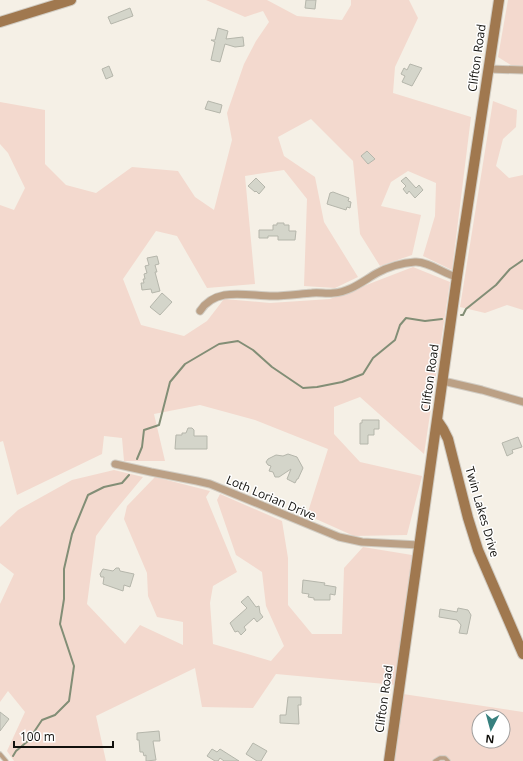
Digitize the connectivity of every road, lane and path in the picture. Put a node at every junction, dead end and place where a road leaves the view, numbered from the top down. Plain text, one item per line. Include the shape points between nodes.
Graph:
1 (71, 0) edge
2 (498, 0) edge
3 (0, 22) edge
4 (488, 69) junction
5 (523, 70) edge
6 (457, 277) junction
7 (200, 311) dead end
8 (443, 381) junction
9 (523, 402) edge
10 (437, 420) junction
11 (115, 464) dead end
12 (419, 545) junction
13 (523, 654) edge
14 (0, 754) edge
15 (6, 761) edge
16 (389, 761) edge
17 (435, 761) edge
18 (448, 761) edge

1 - 3 main road
2 - 4 main road, Clifton Road
4 - 5 street
4 - 6 main road, Clifton Road
6 - 7 street via 425,263 413,262 385,270 345,291 283,296 226,294 209,300
6 - 8 main road, Clifton Road
8 - 9 street
8 - 10 main road, Clifton Road
10 - 12 main road, Clifton Road
10 - 13 main road, Twin Lakes Drive via 448,439 478,550
11 - 12 street, Loth Lorian Drive via 210,484 339,538
12 - 16 main road, Clifton Road
14 - 15 lane
17 - 18 lane via 445,758

